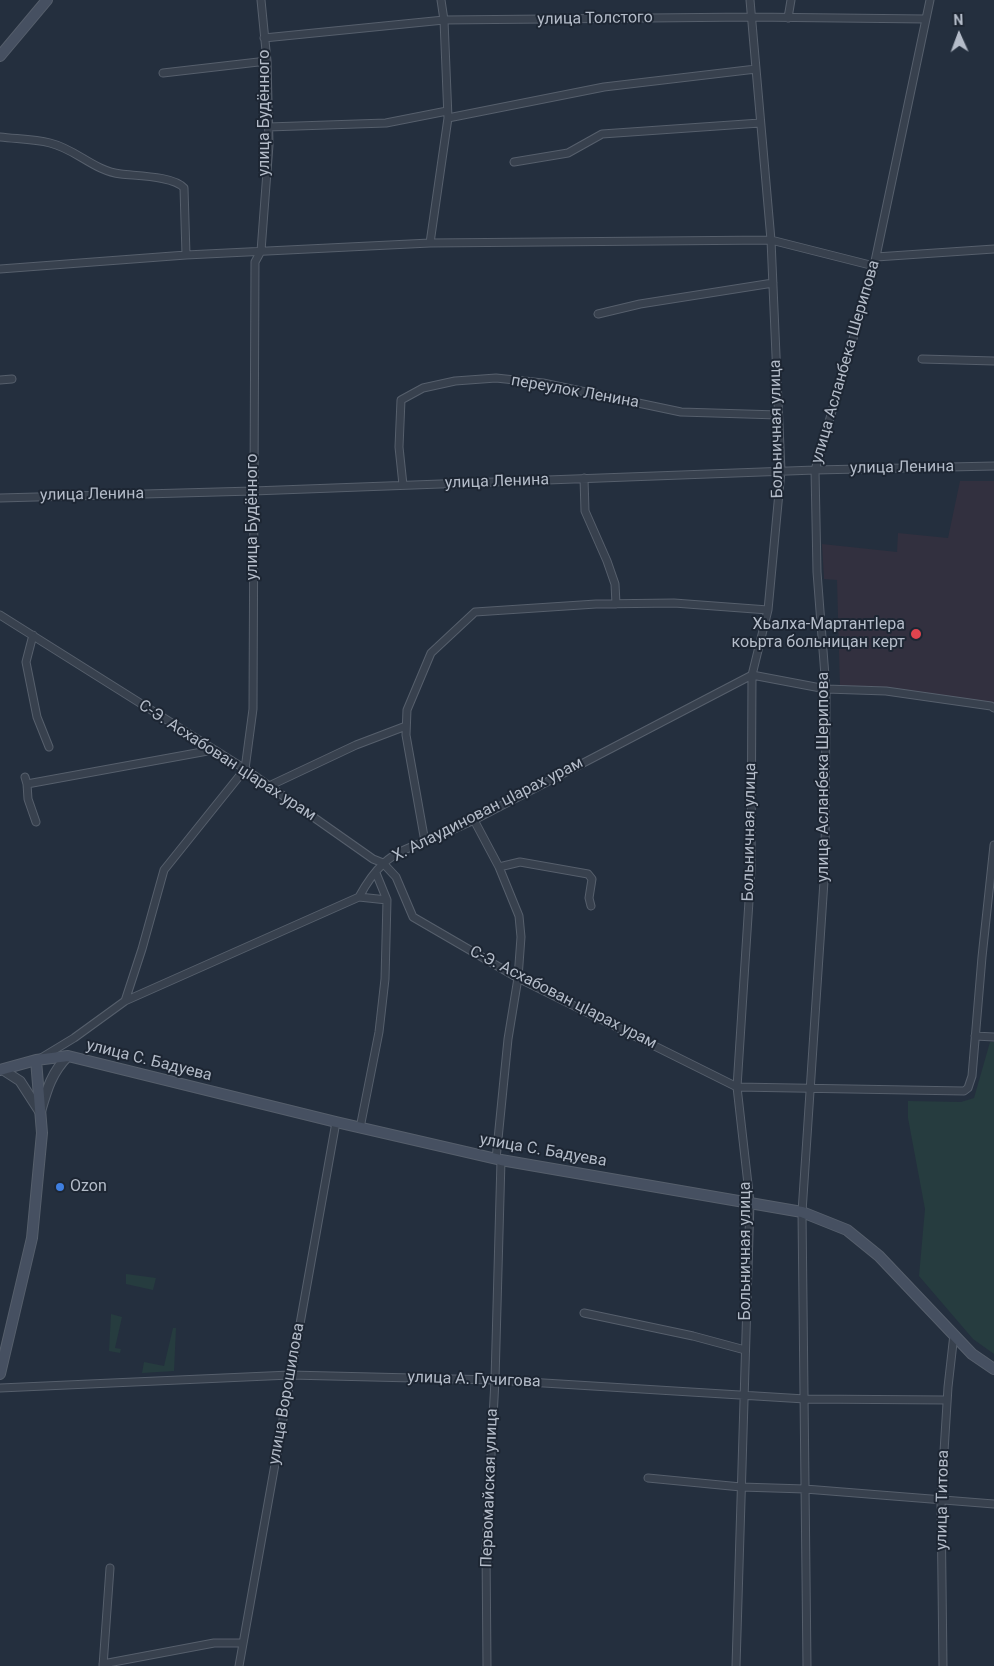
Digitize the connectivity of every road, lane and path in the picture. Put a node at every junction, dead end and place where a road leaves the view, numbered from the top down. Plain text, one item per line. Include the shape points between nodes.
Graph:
1 (47, 0) edge
2 (262, 0) edge
3 (441, 0) edge
4 (750, 0) edge
5 (791, 0) edge
6 (930, 0) edge
7 (751, 17) junction
8 (788, 18) junction
9 (926, 19) junction
10 (444, 20) junction
11 (264, 38) junction
12 (0, 56) edge
13 (267, 61) junction
14 (756, 69) junction
15 (162, 72) dead end
16 (448, 114) junction
17 (760, 123) junction
18 (268, 127) junction
19 (0, 137) edge
20 (514, 162) dead end
21 (771, 240) junction
22 (430, 243) junction
23 (994, 249) edge
24 (261, 251) junction
25 (186, 255) junction
26 (876, 257) junction
27 (874, 266) junction
28 (0, 269) edge
29 (772, 283) junction
30 (598, 314) dead end
31 (922, 359) dead end
32 (994, 362) edge
33 (12, 379) dead end
34 (0, 380) edge
35 (778, 416) junction
36 (994, 466) edge
37 (815, 470) junction
38 (781, 471) junction
39 (584, 478) junction
40 (403, 485) junction
41 (253, 492) junction
42 (0, 498) edge
43 (616, 604) junction
44 (768, 610) junction
45 (0, 615) edge
46 (33, 635) junction
47 (752, 675) junction
48 (826, 689) junction
49 (994, 708) edge
50 (406, 726) junction
51 (49, 747) dead end
52 (213, 750) junction
53 (245, 769) junction
54 (269, 786) junction
55 (474, 820) junction
56 (36, 822) dead end
57 (426, 842) junction
58 (994, 845) edge
59 (384, 863) junction
60 (500, 867) junction
61 (376, 873) junction
62 (359, 897) junction
63 (387, 900) junction
64 (591, 906) dead end
65 (518, 978) junction
66 (125, 1001) junction
67 (975, 1036) junction
68 (994, 1037) edge
69 (68, 1056) junction
70 (36, 1060) junction
71 (2, 1070) edge
72 (737, 1087) junction
73 (810, 1089) junction
74 (40, 1113) junction
75 (336, 1122) junction
76 (360, 1128) junction
77 (499, 1160) junction
78 (750, 1202) junction
79 (802, 1212) junction
80 (584, 1313) dead end
81 (954, 1334) junction
82 (745, 1350) junction
83 (994, 1369) edge
84 (0, 1374) edge
85 (290, 1376) junction
86 (495, 1380) junction
87 (0, 1388) edge
88 (744, 1396) junction
89 (805, 1399) junction
90 (947, 1400) junction
91 (648, 1478) dead end
92 (741, 1487) junction
93 (805, 1489) junction
94 (941, 1500) junction
95 (994, 1504) edge
96 (110, 1568) dead end
97 (243, 1643) junction
98 (103, 1665) edge
99 (239, 1666) edge
100 (487, 1666) edge
101 (736, 1666) edge
102 (807, 1666) edge
103 (943, 1666) edge

1 - 12 main road
2 - 11 street, улица Будённого
3 - 10 street
4 - 7 street, Больничная улица
5 - 8 street
6 - 9 street, улица Асланбека Шерипова
7 - 8 street, улица Толстого
7 - 10 street, улица Толстого
7 - 14 street, Больничная улица
8 - 9 street, улица Толстого
9 - 26 street, улица Асланбека Шерипова
10 - 11 street, улица Толстого
10 - 16 street
11 - 13 street, улица Будённого
13 - 15 street
13 - 18 street, улица Будённого
14 - 16 street via 604,87
14 - 17 street, Больничная улица
16 - 18 street via 386,123
16 - 22 street
17 - 20 street via 602,134 568,153
17 - 21 street, Больничная улица
18 - 24 street, улица Будённого
19 - 25 street via 51,143 107,172 180,184 184,188
21 - 22 street
21 - 27 street
21 - 29 street, Больничная улица
22 - 24 street
23 - 26 street
24 - 25 street
24 - 41 street, улица Будённого via 254,262
25 - 28 street
26 - 27 street, улица Асланбека Шерипова
27 - 37 street, улица Асланбека Шерипова
29 - 30 street
29 - 35 street, Больничная улица
31 - 32 street
33 - 34 street
35 - 38 street, Больничная улица
35 - 40 street, переулок Ленина via 681,412 543,384 496,378 455,381 423,388 402,400 399,447
36 - 37 street, улица Ленина
37 - 38 street, улица Ленина
37 - 48 street, улица Асланбека Шерипова via 817,572
38 - 39 street, улица Ленина
38 - 44 street, Больничная улица
39 - 40 street, улица Ленина
39 - 43 street via 585,511 608,561 615,584
40 - 41 street, улица Ленина
41 - 42 street, улица Ленина
41 - 53 street, улица Будённого via 253,709
43 - 44 street via 674,603
43 - 50 street via 474,612 431,653 407,710
44 - 47 street, Больничная улица
45 - 46 street, С-Э. Асхабован цIарах урам
46 - 51 street via 26,662 36,717
46 - 52 street, С-Э. Асхабован цIарах урам
47 - 48 street
47 - 55 street, Х. Алаудинован цIарах урам
47 - 72 street, Больничная улица via 751,870
48 - 49 street via 886,691
48 - 73 street, улица Асланбека Шерипова via 826,866
50 - 54 street via 356,745
50 - 57 street
52 - 53 street, С-Э. Асхабован цIарах урам
52 - 56 street via 26,781
53 - 54 street, С-Э. Асхабован цIарах урам
53 - 66 street via 164,870
54 - 59 street, С-Э. Асхабован цIарах урам via 373,859
55 - 57 street, Х. Алаудинован цIарах урам
55 - 60 street, Первомайская улица
57 - 59 street, Х. Алаудинован цIарах урам via 398,853
58 - 67 street
59 - 61 street, Х. Алаудинован цIарах урам
59 - 65 street, С-Э. Асхабован цIарах урам via 396,877 413,917
60 - 64 street via 520,862 588,874 592,879
60 - 65 street, Первомайская улица via 520,916
61 - 62 street, Х. Алаудинован цIарах урам via 370,877
61 - 63 street
62 - 63 street
62 - 66 street
63 - 76 street via 385,979 379,1032
65 - 72 street, С-Э. Асхабован цIарах урам
65 - 77 street, Первомайская улица via 508,1039
66 - 70 street via 74,1038
67 - 68 street
67 - 73 street, С-Э. Асхабован цIарах урам via 972,1076 964,1091
69 - 70 main road, улица С. Бадуева
69 - 74 street via 52,1076
69 - 75 main road, улица С. Бадуева
70 - 71 main road, улица С. Бадуева
70 - 74 main road
71 - 74 street via 20,1081
72 - 73 street, С-Э. Асхабован цIарах урам
72 - 78 street, Больничная улица
73 - 79 street, улица Асланбека Шерипова
74 - 84 main road via 42,1133 32,1238
75 - 76 main road, улица С. Бадуева
75 - 85 street, улица Ворошилова
76 - 77 main road, улица С. Бадуева
77 - 78 main road, улица С. Бадуева
77 - 86 street, Первомайская улица
78 - 79 main road, улица С. Бадуева
78 - 82 street, Больничная улица
79 - 81 main road, улица С. Бадуева via 847,1230 880,1256
79 - 89 street, улица Асланбека Шерипова
80 - 82 street
81 - 83 main road, улица С. Бадуева via 972,1354
81 - 90 street, улица Титова
82 - 88 street, Больничная улица
85 - 86 street, улица А. Гучигова
85 - 87 street, улица А. Гучигова
85 - 97 street, улица Ворошилова
86 - 88 street, улица А. Гучигова
86 - 100 street, Первомайская улица via 486,1549
88 - 89 street, улица А. Гучигова
88 - 92 street, Больничная улица
89 - 90 street, улица А. Гучигова
89 - 93 street, улица Асланбека Шерипова
90 - 94 street, улица Титова
91 - 92 street
92 - 93 street
92 - 101 street, Больничная улица
93 - 94 street
93 - 102 street, улица Асланбека Шерипова
94 - 95 street
94 - 103 street, улица Титова
96 - 98 street
97 - 98 street via 214,1644
97 - 99 street, улица Ворошилова

